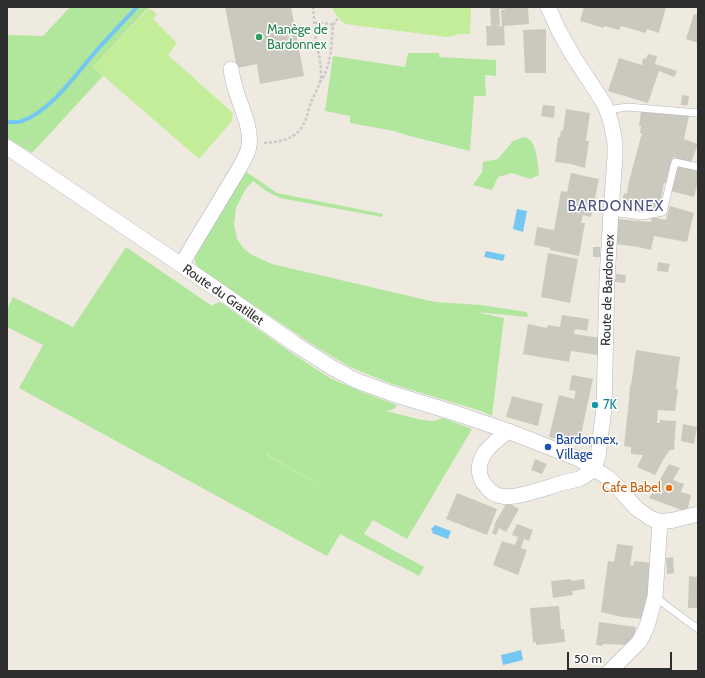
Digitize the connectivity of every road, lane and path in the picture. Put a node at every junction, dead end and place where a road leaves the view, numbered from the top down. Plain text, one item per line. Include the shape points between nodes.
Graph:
1 (313, 7) edge
2 (548, 7) edge
3 (338, 18) dead end
4 (315, 23) junction
5 (333, 25) junction
6 (231, 69) dead end
7 (320, 81) junction
8 (608, 112) junction
9 (698, 113) edge
10 (249, 144) junction
11 (7, 147) edge
12 (698, 167) edge
13 (610, 212) junction
14 (181, 266) junction
15 (508, 431) junction
16 (594, 469) junction
17 (698, 514) edge
18 (660, 522) junction
19 (655, 597) junction
20 (698, 629) edge
21 (610, 671) edge

1 - 4 path
2 - 8 street, Route de Bardonnex via 573,56
3 - 5 path
4 - 5 path
4 - 7 path
5 - 7 path via 330,56
6 - 10 street via 248,129
7 - 10 path via 304,125 296,135 277,142
8 - 9 lane via 628,107
8 - 13 street, Route de Bardonnex via 615,143
10 - 14 street via 240,167
11 - 14 street, Route du Gratillet
12 - 13 lane via 675,162 663,212 642,216
13 - 16 street, Route de Bardonnex via 604,408
14 - 15 street, Route du Gratillet via 343,374 393,394
15 - 16 street, Route du Gratillet via 579,459
15 - 16 street via 483,455 480,462 483,483 495,494 525,494 579,479
16 - 18 street, Route du Gratillet via 615,484 643,514
17 - 18 street
18 - 19 street
19 - 20 lane
19 - 21 street via 648,623 639,642

